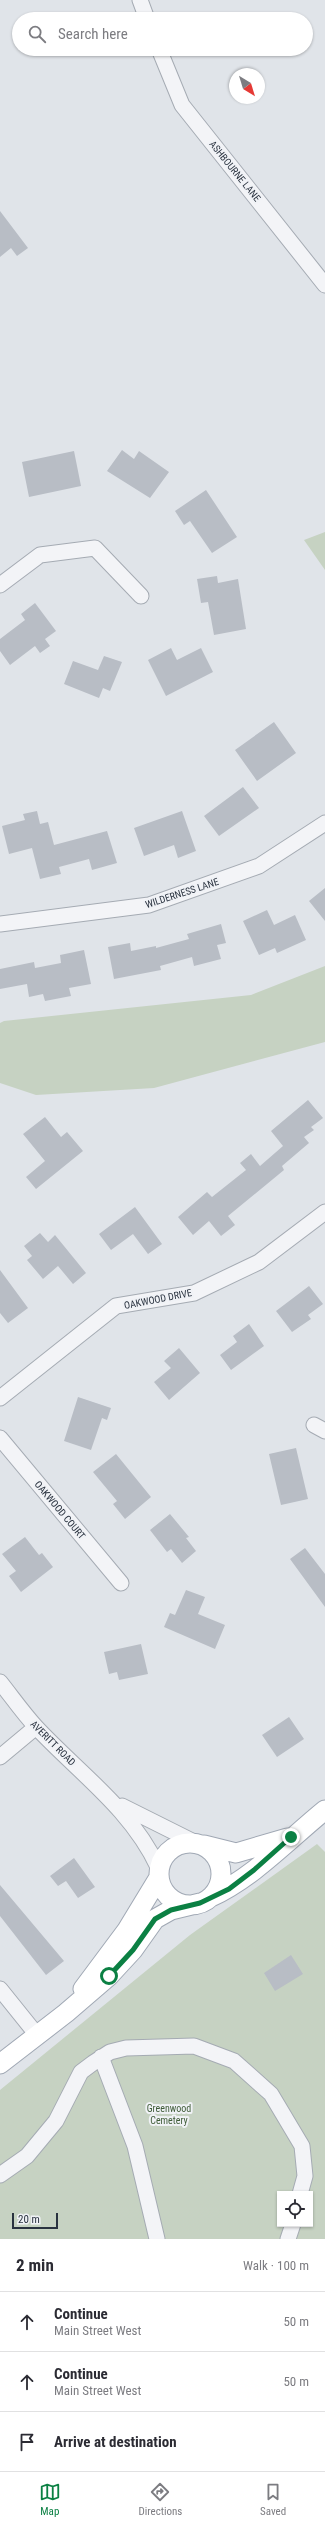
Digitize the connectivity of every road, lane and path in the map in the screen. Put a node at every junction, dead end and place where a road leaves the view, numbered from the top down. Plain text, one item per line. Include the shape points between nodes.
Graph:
1 (140, 0) edge
2 (144, 12) edge
3 (162, 56) edge
4 (325, 285) edge
5 (0, 585) edge
6 (141, 596) dead end
7 (325, 823) edge
8 (0, 924) edge
9 (325, 1212) edge
10 (0, 1398) edge
11 (0, 1438) edge
12 (121, 1583) dead end
13 (0, 1682) edge
14 (36, 1727) junction
15 (0, 1757) edge
16 (110, 1799) junction
17 (325, 1810) edge
18 (291, 1837) junction
19 (199, 1844) junction
20 (158, 1873) junction
21 (205, 1900) junction
22 (0, 1989) edge
23 (66, 2014) junction
24 (37, 2035) junction
25 (101, 2057) junction
26 (0, 2064) edge
27 (0, 2175) edge
28 (301, 2191) edge
29 (292, 2227) edge
30 (157, 2239) edge
31 (288, 2239) edge

1 - 2 street
3 - 4 street, ASHBOURNE LANE via 182,105
5 - 6 street via 40,555 96,548
7 - 8 street, WILDERNESS LANE via 259,866 149,906
9 - 10 street, OAKWOOD DRIVE via 259,1262 194,1293 116,1306
11 - 12 street, OAKWOOD COURT
13 - 14 street, AVERITT ROAD
14 - 15 street
14 - 16 street, AVERITT ROAD
16 - 19 street, AVERITT ROAD
16 - 20 street, AVERITT ROAD via 147,1843
17 - 18 main road
18 - 19 main road via 236,1853
18 - 21 main road via 229,1889
19 - 20 main road via 174,1846 165,1853
19 - 21 main road via 212,1851 221,1870 220,1881
20 - 21 main road via 164,1892 171,1899 190,1905
20 - 23 main road via 128,1930
21 - 23 main road via 171,1910 155,1919 133,1950 109,1976
22 - 24 street
23 - 24 main road
24 - 26 main road
25 - 27 street via 81,2072 56,2121 27,2156
25 - 28 street via 126,2048 194,2046 234,2061 271,2094 302,2146 305,2176
25 - 30 street via 135,2146
29 - 31 street

